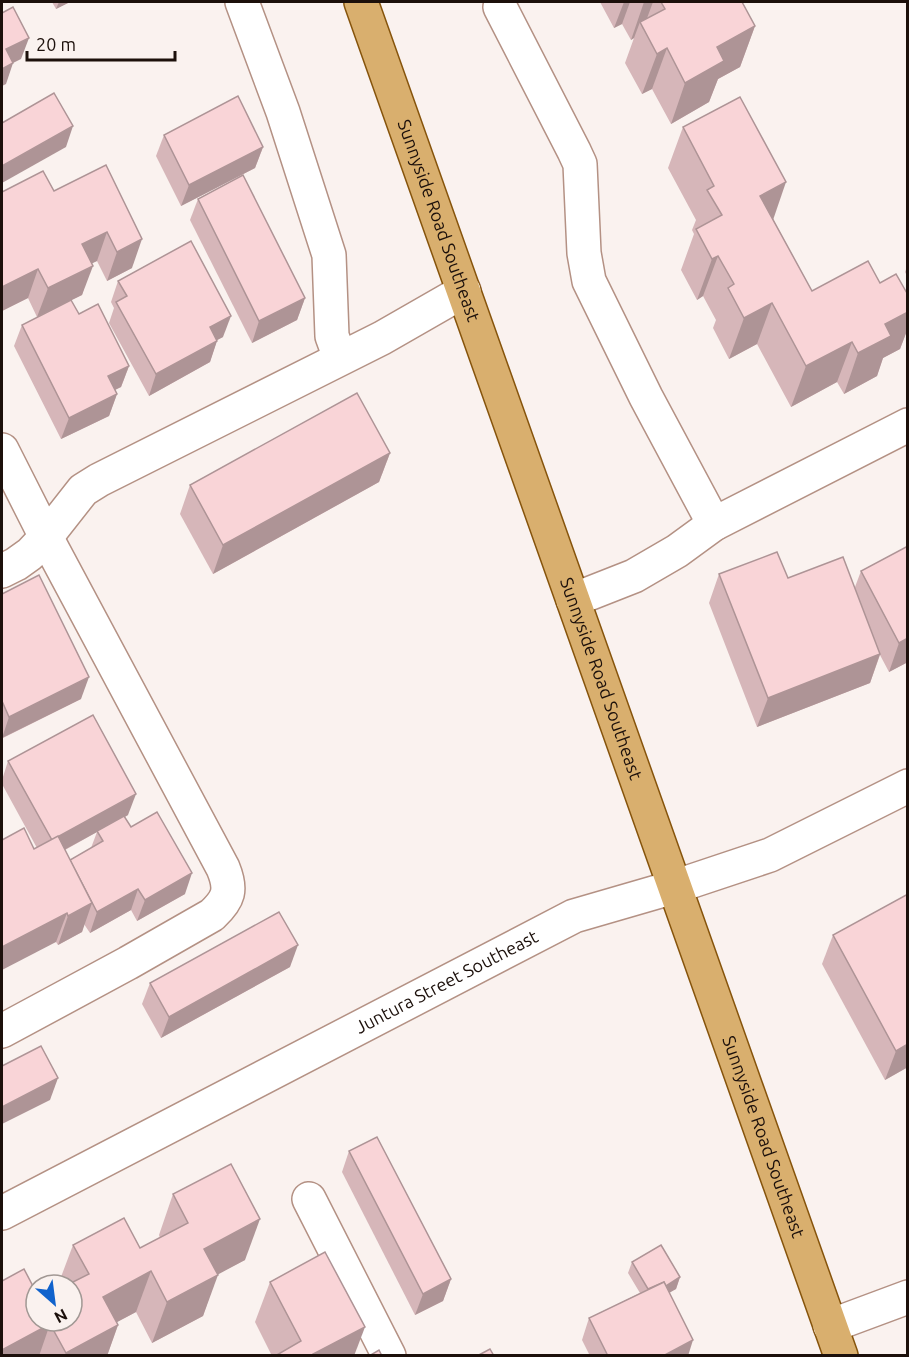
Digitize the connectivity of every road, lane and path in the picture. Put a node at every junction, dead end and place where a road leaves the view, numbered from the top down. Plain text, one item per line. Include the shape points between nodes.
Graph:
1 (242, 2) edge
2 (362, 2) edge
3 (500, 7) dead end
4 (464, 291) junction
5 (340, 358) junction
6 (908, 425) edge
7 (2, 450) edge
8 (714, 524) junction
9 (46, 537) junction
10 (2, 572) edge
11 (573, 600) junction
12 (908, 786) edge
13 (674, 887) junction
14 (2, 1031) edge
15 (309, 1199) dead end
16 (2, 1213) edge
17 (908, 1297) edge
18 (836, 1341) edge
19 (389, 1356) edge

1 - 5 street via 283,112 329,255 332,336
2 - 4 main road, Sunnyside Road Southeast
3 - 8 street via 580,164 589,281
4 - 5 street
4 - 11 main road, Sunnyside Road Southeast
5 - 9 street via 99,480 83,490
6 - 8 street
7 - 9 street
8 - 11 street via 649,568
9 - 10 street via 30,554
9 - 14 street via 223,868 228,891 223,904 212,915
11 - 13 main road, Sunnyside Road Southeast
12 - 13 street, Juntura Street Southeast via 770,855
13 - 16 street, Juntura Street Southeast via 574,916
13 - 18 main road, Sunnyside Road Southeast
15 - 19 street
17 - 18 street

